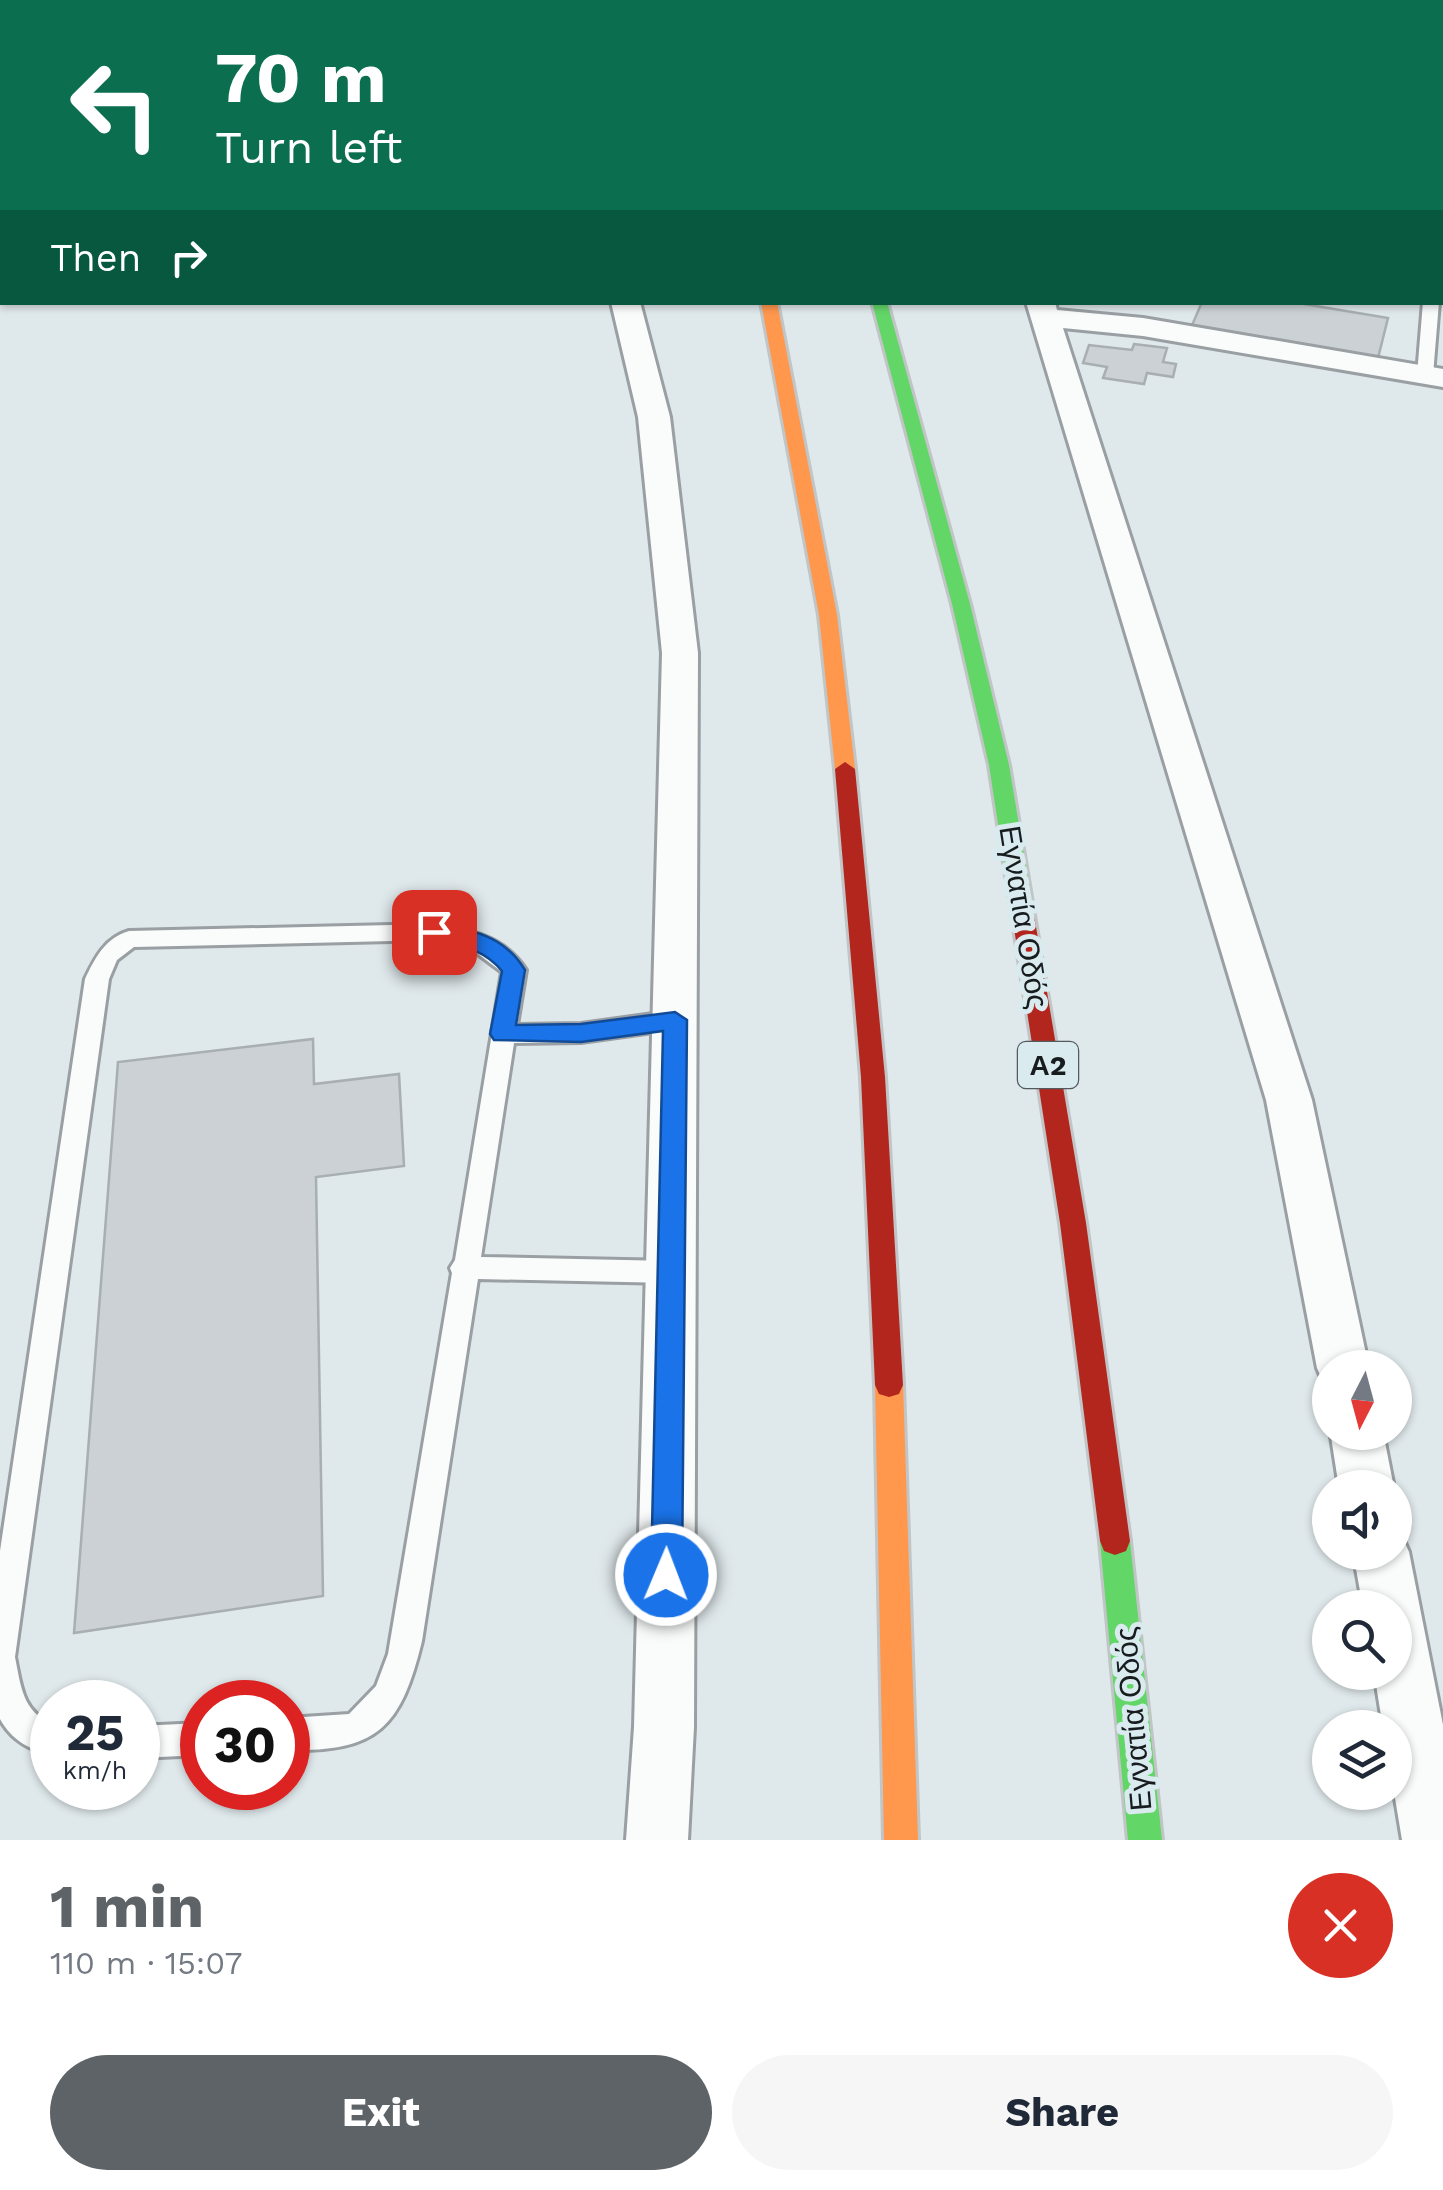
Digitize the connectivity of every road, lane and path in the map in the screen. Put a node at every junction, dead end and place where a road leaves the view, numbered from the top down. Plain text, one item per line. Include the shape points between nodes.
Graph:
1 (625, 305) edge
2 (770, 305) edge
3 (880, 305) edge
4 (1431, 305) edge
5 (1044, 310) edge
6 (1434, 376) edge
7 (675, 1020) junction
8 (502, 1034) junction
9 (463, 1268) junction
10 (671, 1272) junction
11 (1339, 1350) edge
12 (0, 1657) edge
13 (1407, 1690) edge
14 (30, 1732) edge
15 (310, 1733) edge
16 (657, 1840) edge
17 (900, 1840) edge
18 (1145, 1840) edge
19 (1433, 1840) edge

1 - 7 street via 654,416 680,653
2 - 17 highway via 828,615 868,984 885,1240
3 - 18 highway, Εγνατία Οδός / Α2 via 999,765 1073,1223
4 - 6 lane
5 - 6 street
5 - 11 street via 1288,1100
7 - 8 lane via 581,1033
7 - 10 street
8 - 9 lane
8 - 12 lane via 514,970 496,949 468,938 434,932 128,940 108,956 97,979
9 - 10 lane
9 - 15 lane via 397,1681 376,1712 348,1732
10 - 16 street
12 - 14 lane via 7,1706
13 - 19 street

